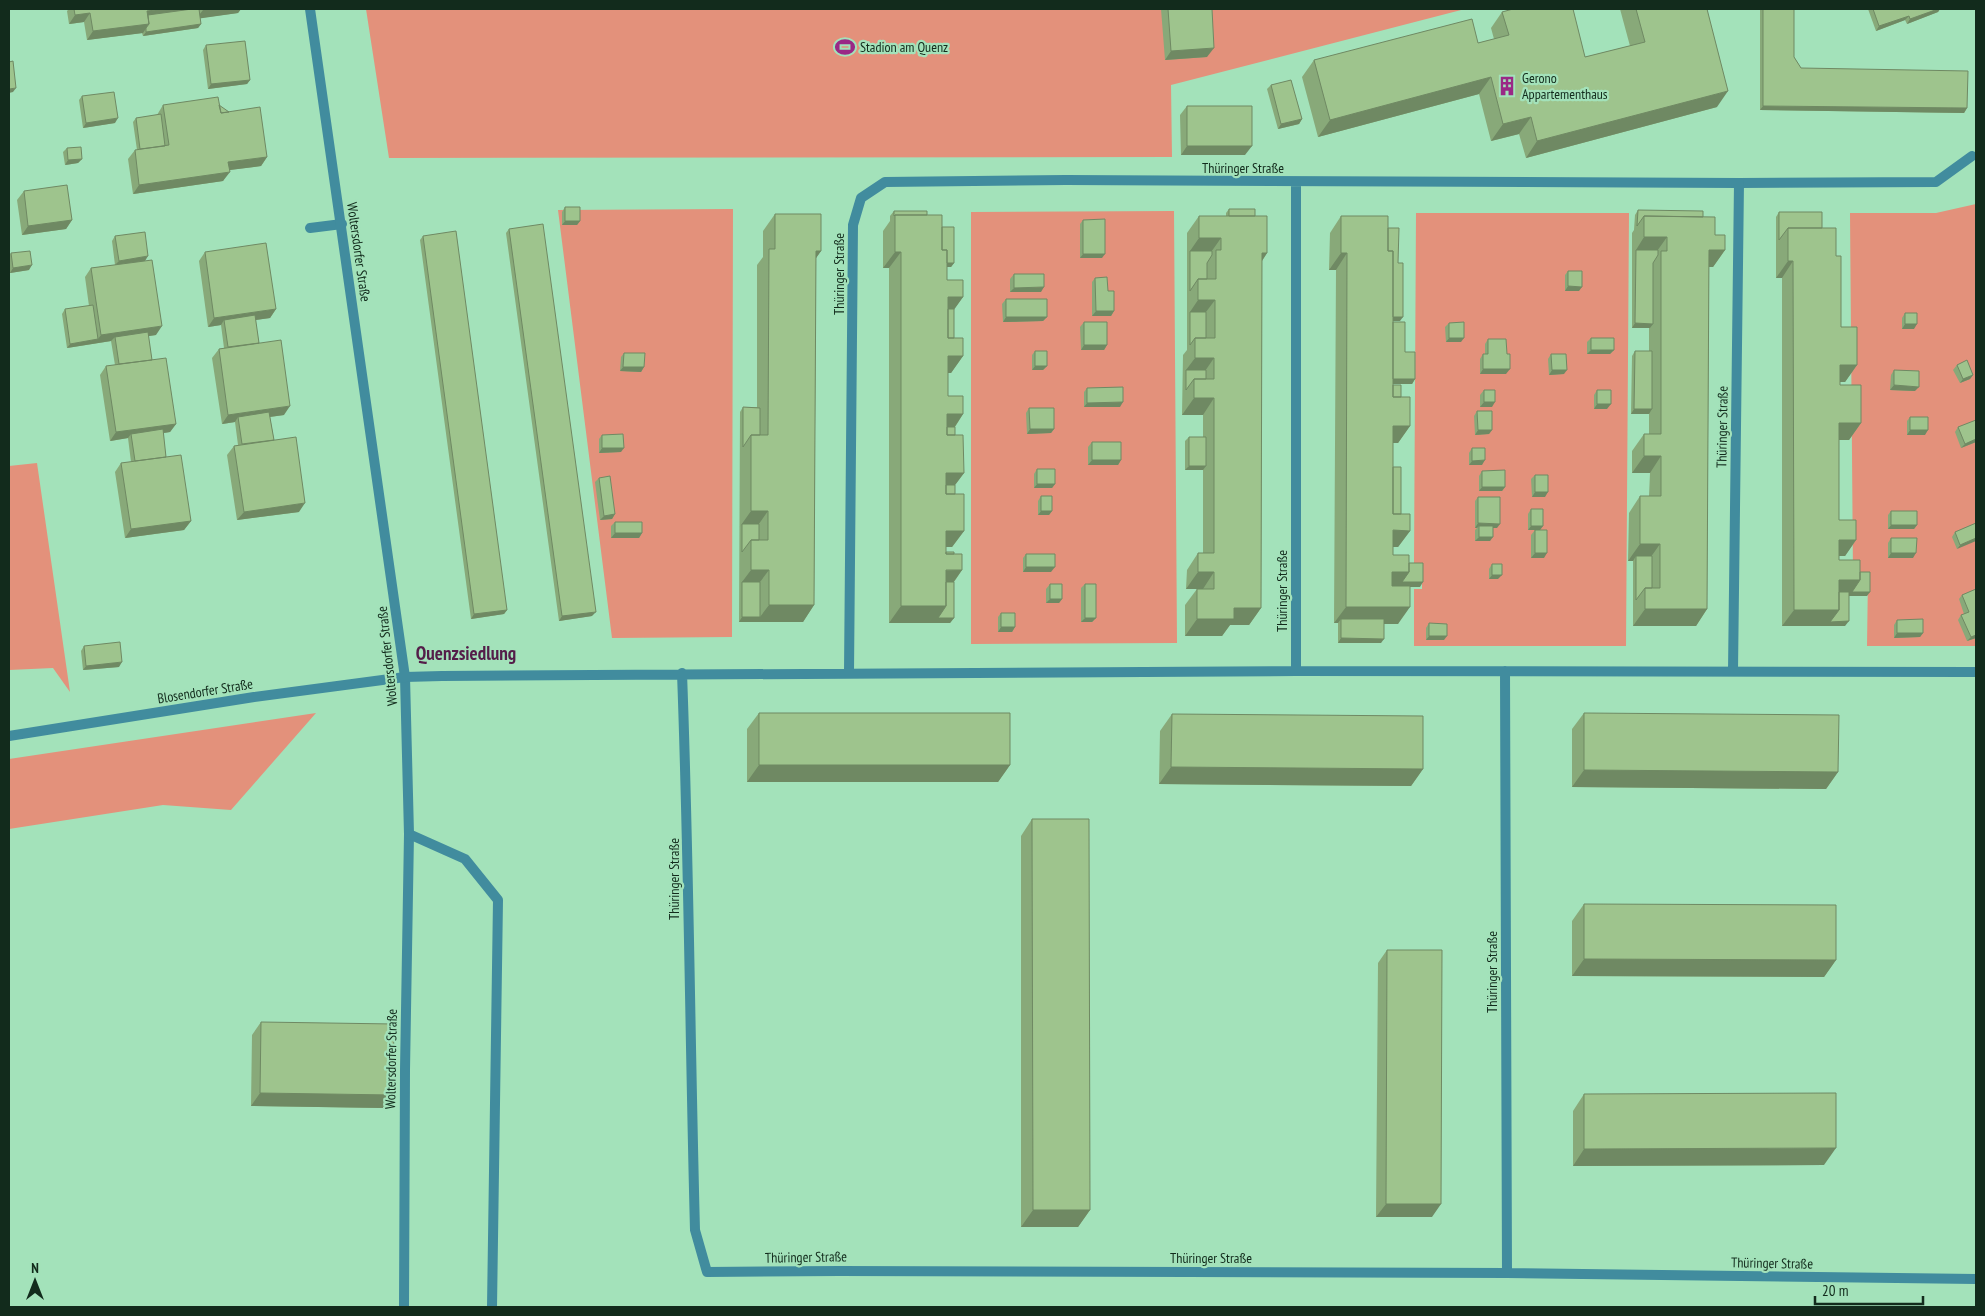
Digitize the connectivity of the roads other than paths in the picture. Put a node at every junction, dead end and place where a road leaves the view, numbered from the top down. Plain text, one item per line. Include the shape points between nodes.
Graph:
1 (310, 9) edge
2 (1972, 156) dead end
3 (1296, 182) junction
4 (1738, 183) junction
5 (342, 224) junction
6 (310, 228) dead end
7 (1296, 671) junction
8 (1505, 671) junction
9 (1733, 671) junction
10 (849, 672) junction
11 (1976, 672) edge
12 (682, 673) junction
13 (405, 677) junction
14 (9, 736) edge
15 (409, 834) junction
16 (1507, 1273) junction
17 (1976, 1279) edge
18 (404, 1307) edge
19 (492, 1307) edge

1 - 5 street, Woltersdorfer Straße
2 - 4 street, Thüringer Straße via 1936,182
3 - 4 street, Thüringer Straße
3 - 7 street, Thüringer Straße
3 - 10 street, Thüringer Straße via 884,182 861,198 853,225
4 - 9 street, Thüringer Straße
5 - 6 street
5 - 13 street, Woltersdorfer Straße
7 - 8 street
7 - 10 street
8 - 9 street
8 - 16 street, Thüringer Straße
9 - 11 street
10 - 12 street
12 - 13 street
12 - 16 street, Thüringer Straße via 695,1230 707,1272
13 - 14 street, Blosendorfer Straße
13 - 15 street, Woltersdorfer Straße
15 - 18 street, Woltersdorfer Straße
15 - 19 street via 465,859 498,900
16 - 17 street, Thüringer Straße

